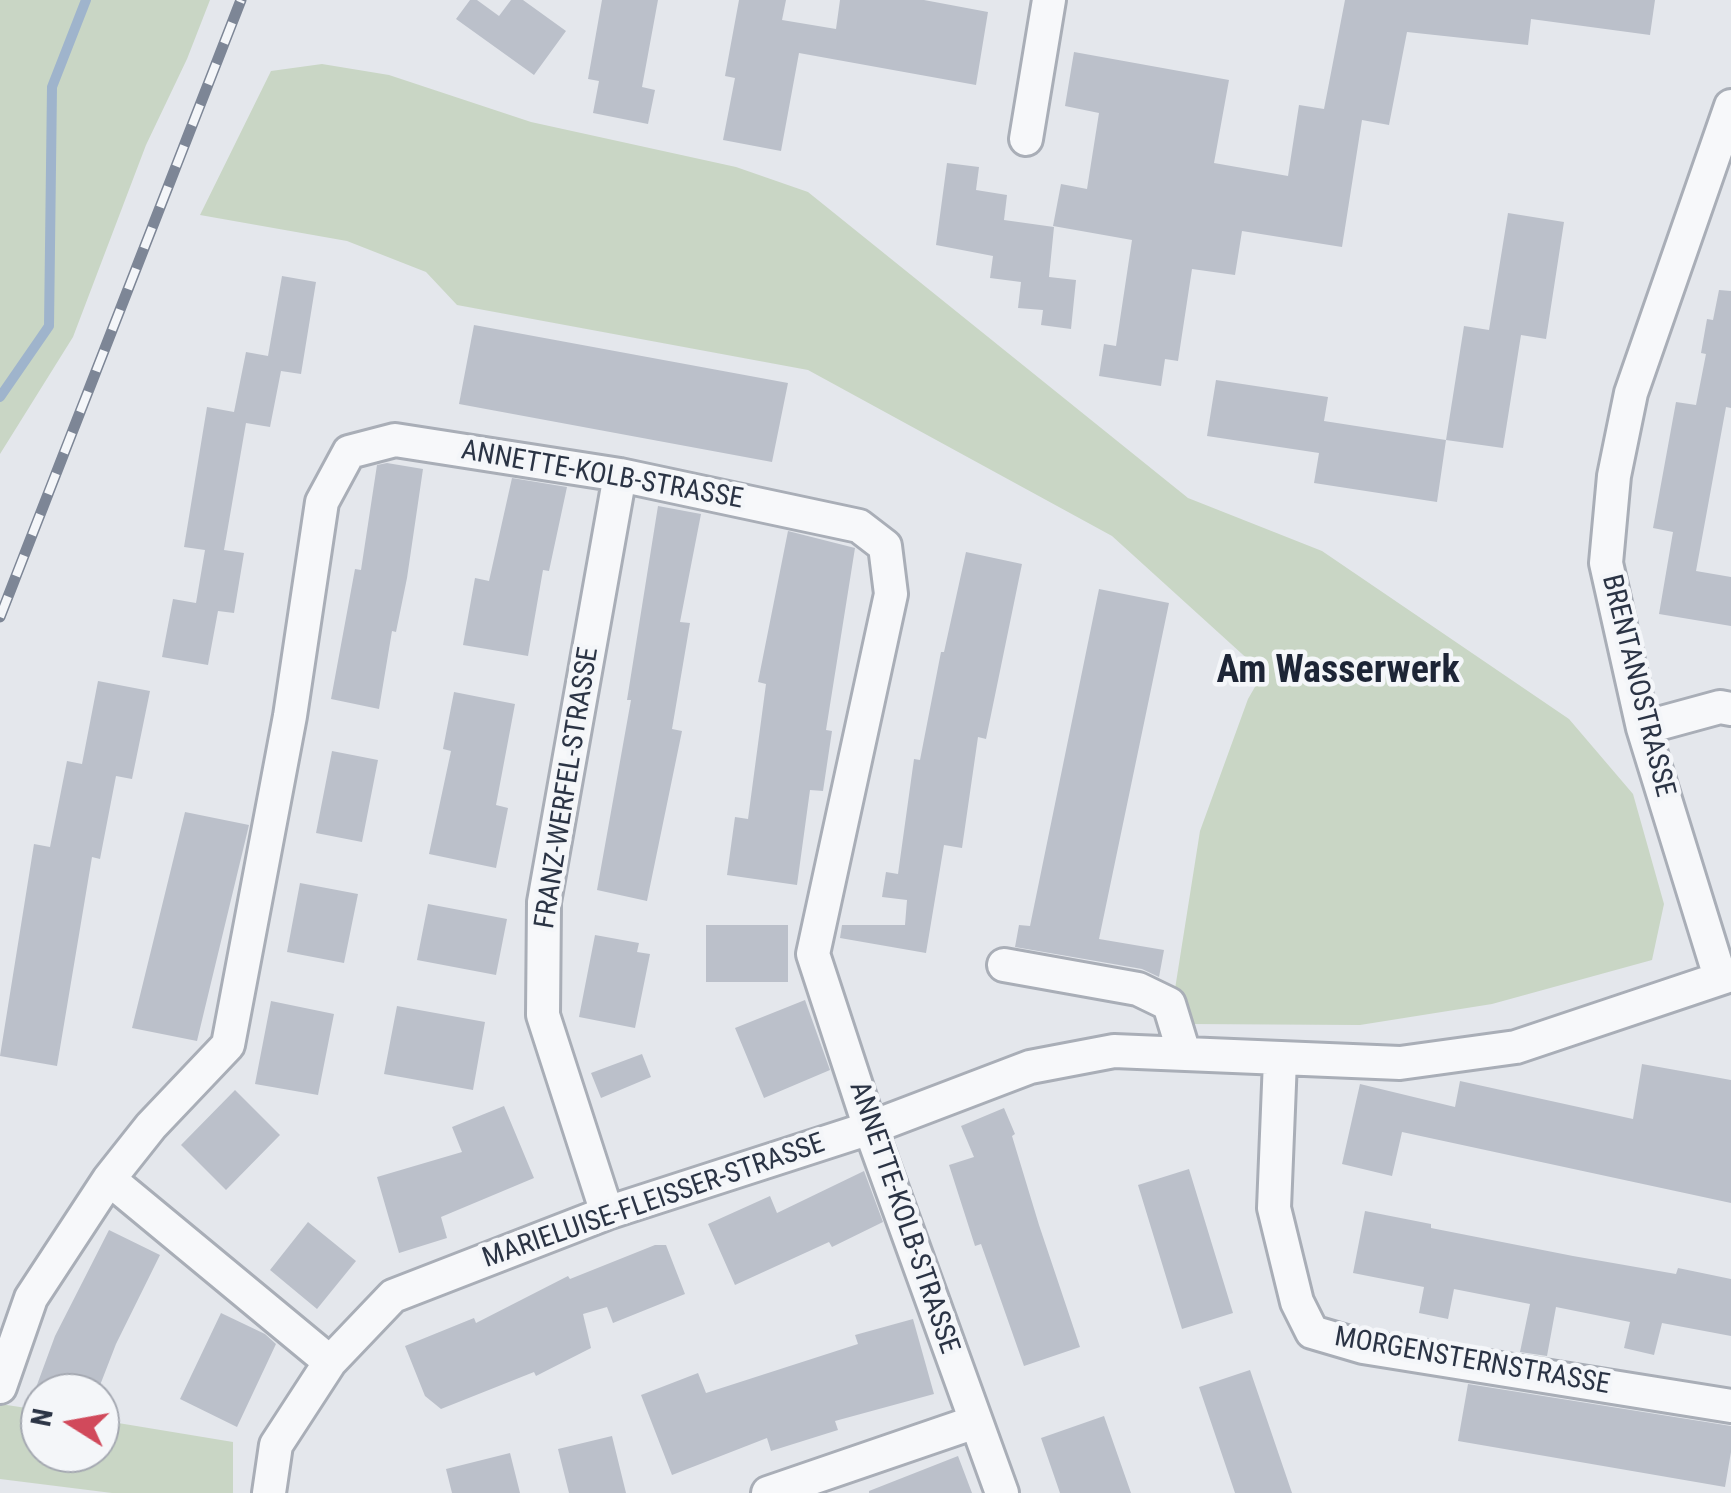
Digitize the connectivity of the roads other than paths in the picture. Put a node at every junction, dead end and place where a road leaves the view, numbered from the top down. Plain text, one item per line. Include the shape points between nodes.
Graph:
1 (1049, 0) edge
2 (1731, 106) edge
3 (1026, 138) dead end
4 (1720, 170) edge
5 (620, 474) junction
6 (1731, 709) edge
7 (1643, 728) junction
8 (1004, 966) dead end
9 (1725, 976) edge
10 (1184, 1053) junction
11 (1280, 1060) junction
12 (870, 1128) junction
13 (109, 1179) junction
14 (607, 1213) junction
15 (330, 1362) junction
16 (0, 1388) edge
17 (1731, 1406) edge
18 (975, 1422) junction
19 (270, 1493) edge
20 (768, 1493) edge
21 (1002, 1493) edge

1 - 3 street
2 - 4 street, BRENTANOSTRASSE
4 - 7 street, BRENTANOSTRASSE via 1631,393 1614,476 1606,563
5 - 12 street, ANNETTE-KOLB-STRASSE via 859,526 885,546 891,594 813,954
5 - 13 street, ANNETTE-KOLB-STRASSE via 395,440 349,452 322,502 228,1045
5 - 14 street, FRANZ-WERFEL-STRASSE via 544,902 543,1015
6 - 7 street
7 - 9 street, BRENTANOSTRASSE
8 - 10 street via 1138,989 1168,1004
9 - 11 street, MARIELUISE-FLEISSER-STRASSE via 1516,1046 1400,1063
10 - 11 street, MARIELUISE-FLEISSER-STRASSE
10 - 12 street, MARIELUISE-FLEISSER-STRASSE via 1114,1051 1030,1066
11 - 17 street, MORGENSTERNSTRASSE via 1274,1208 1297,1302 1312,1332 1363,1347
12 - 14 street, MARIELUISE-FLEISSER-STRASSE
12 - 18 street, ANNETTE-KOLB-STRASSE
13 - 15 street
13 - 16 street, ANNETTE-KOLB-STRASSE via 31,1298
14 - 15 street, MARIELUISE-FLEISSER-STRASSE via 393,1296
15 - 19 street, MARIELUISE-FLEISSER-STRASSE via 276,1446
18 - 20 street
18 - 21 street, ANNETTE-KOLB-STRASSE

